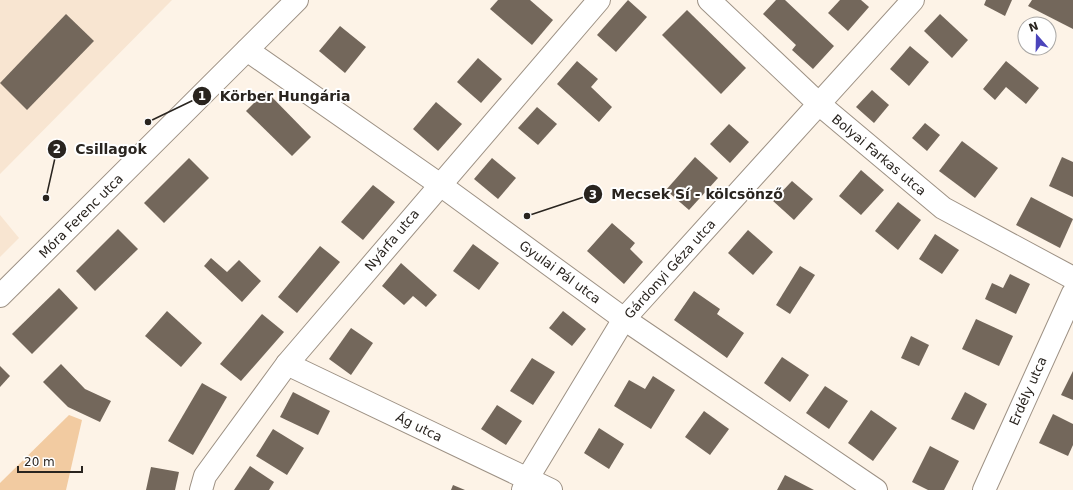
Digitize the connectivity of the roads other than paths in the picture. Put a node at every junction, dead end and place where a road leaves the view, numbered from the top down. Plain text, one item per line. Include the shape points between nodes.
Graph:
1 (297, 0) edge
2 (599, 0) edge
3 (709, 0) edge
4 (913, 0) edge
5 (247, 50) junction
6 (819, 104) junction
7 (439, 184) junction
8 (1073, 278) edge
9 (1073, 292) edge
10 (0, 296) edge
11 (624, 319) junction
12 (287, 364) junction
13 (526, 484) edge
14 (201, 490) edge
15 (551, 490) edge
16 (876, 490) edge
17 (984, 490) edge

1 - 5 street, Móra Ferenc utca
2 - 7 street, Nyárfa utca
3 - 6 street, Bolyai Farkas utca
4 - 6 street, Gárdonyi Géza utca
5 - 7 street, Gyulai Pál utca
5 - 10 street, Móra Ferenc utca
6 - 8 street, Bolyai Farkas utca via 943,208
6 - 11 street, Gárdonyi Géza utca
7 - 11 street, Gyulai Pál utca
7 - 12 street, Nyárfa utca
9 - 17 street, Erdély utca
11 - 13 street, Gárdonyi Géza utca
11 - 16 street, Gyulai Pál utca
12 - 13 street, Ág utca
12 - 14 street, Nyárfa utca via 205,476
13 - 15 street, Ág utca

